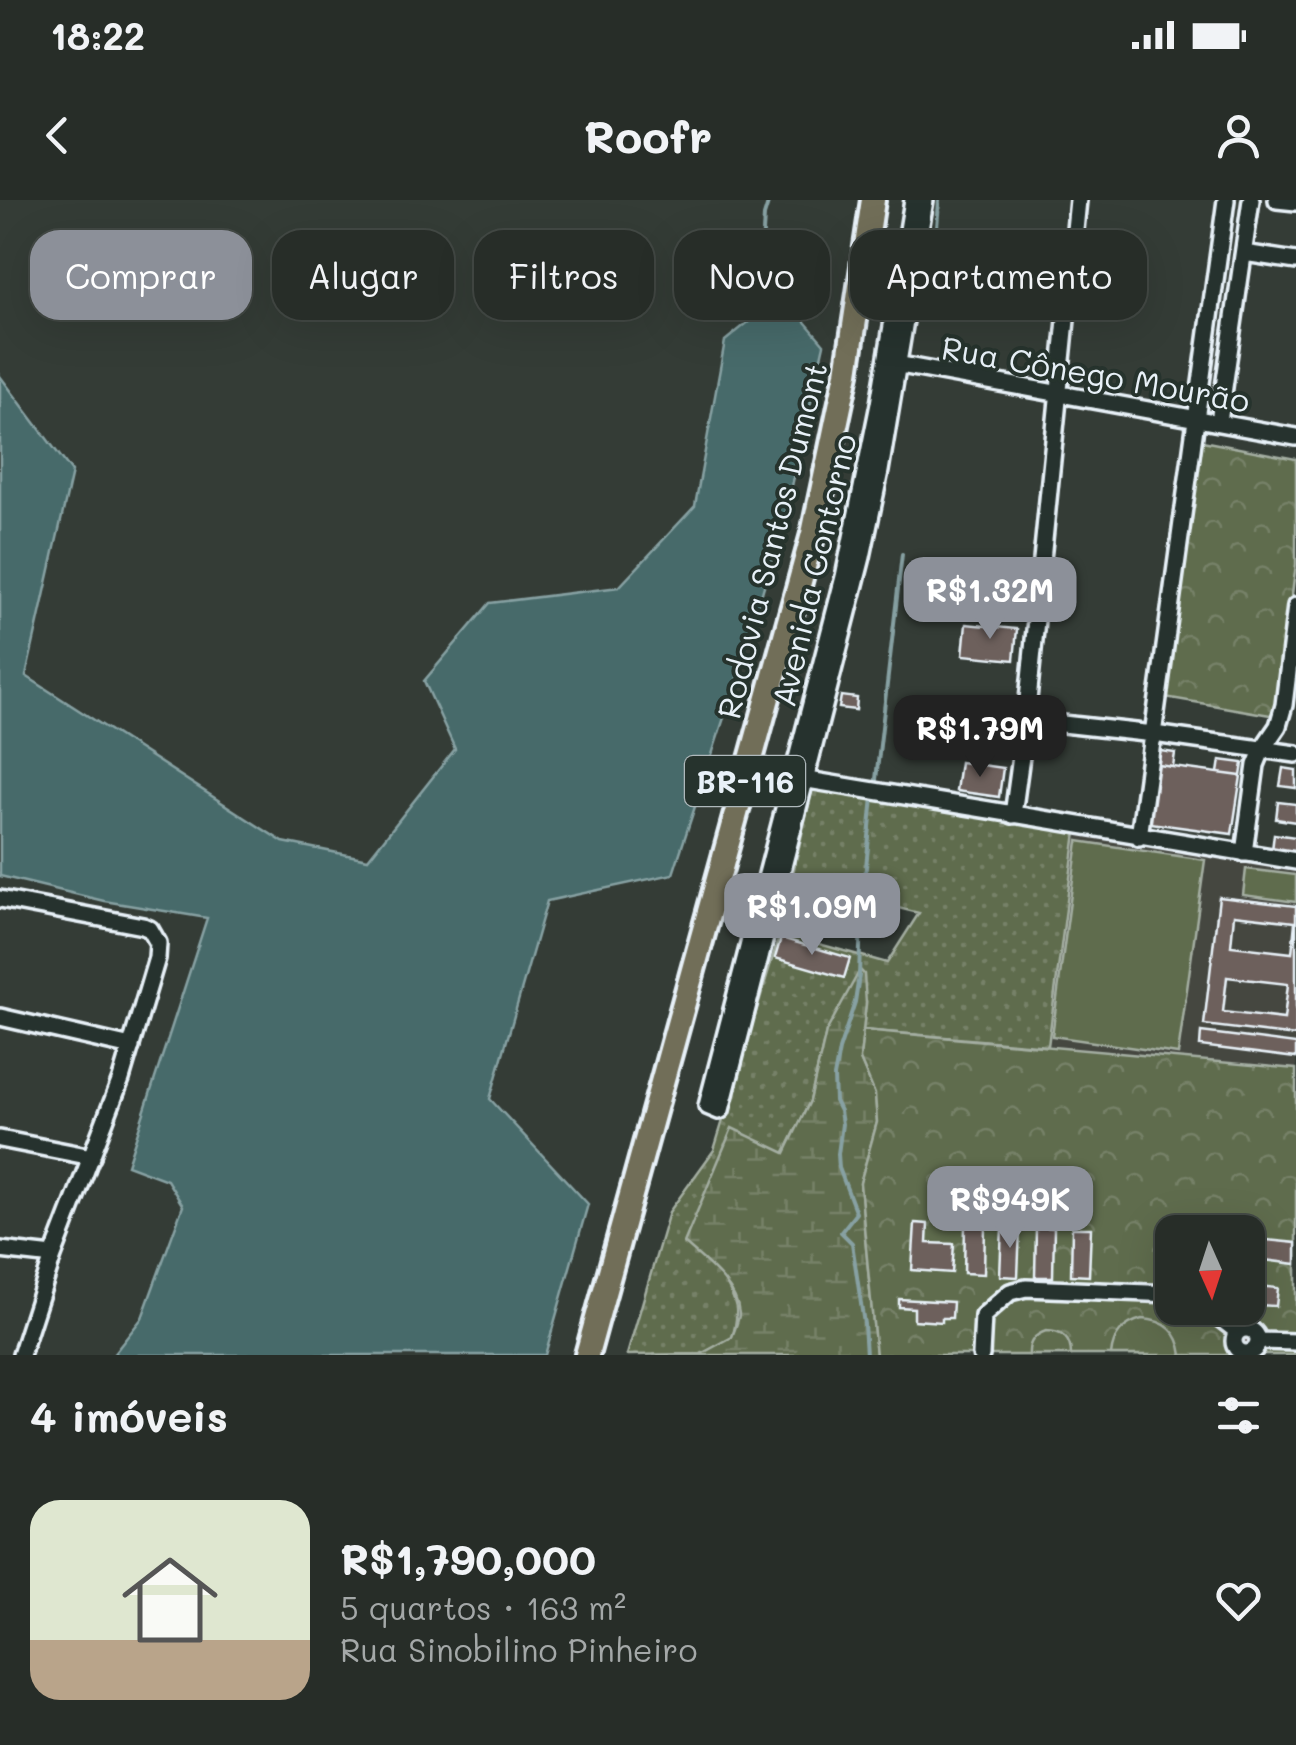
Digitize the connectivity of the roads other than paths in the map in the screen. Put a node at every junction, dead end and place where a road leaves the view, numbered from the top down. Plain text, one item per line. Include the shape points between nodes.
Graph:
1 (874, 200) edge
2 (912, 200) edge
3 (926, 200) edge
4 (1078, 200) edge
5 (1226, 200) edge
6 (1251, 200) edge
7 (1277, 200) edge
8 (1296, 202) edge
9 (1075, 230) edge
10 (1244, 253) junction
11 (1296, 260) edge
12 (1066, 320) edge
13 (892, 363) junction
14 (1058, 395) junction
15 (1197, 418) junction
16 (1220, 422) junction
17 (1296, 437) edge
18 (1296, 606) edge
19 (1026, 720) junction
20 (1154, 734) junction
21 (1263, 748) junction
22 (1296, 754) edge
23 (798, 778) junction
24 (1014, 815) junction
25 (1140, 837) junction
26 (1244, 854) junction
27 (1296, 861) edge
28 (0, 899) edge
29 (0, 1017) edge
30 (131, 1046) junction
31 (722, 1110) dead end
32 (0, 1139) edge
33 (92, 1158) junction
34 (0, 1250) edge
35 (52, 1256) junction
36 (1155, 1293) edge
37 (1219, 1325) edge
38 (1296, 1342) edge
39 (1236, 1348) edge
40 (21, 1355) edge
41 (586, 1355) edge
42 (982, 1355) edge

1 - 41 highway, Rodovia Santos Dumont / BR-116 via 848,374 813,534
2 - 13 street, Avenida Contorno
3 - 13 street
4 - 9 street
5 - 15 street
6 - 10 street
7 - 8 street
10 - 11 street
10 - 16 street
12 - 14 street
13 - 14 street, Rua Cônego Mourão
13 - 23 street, Avenida Contorno
14 - 15 street, Rua Cônego Mourão
14 - 19 street
15 - 16 street, Rua Cônego Mourão
15 - 20 street
16 - 17 street, Rua Cônego Mourão
18 - 21 street via 1284,705
19 - 20 street
19 - 24 street
20 - 21 street
20 - 25 street
21 - 22 street
21 - 26 street
23 - 24 street
23 - 31 street, Avenida Contorno
24 - 25 street
25 - 26 street
26 - 27 street
28 - 30 street via 150,929 156,958
29 - 30 street
30 - 33 street
32 - 33 street
33 - 35 street
34 - 35 street
35 - 40 street
36 - 42 street via 1010,1292 984,1316
37 - 39 street
38 - 39 street via 1258,1342 1247,1328

